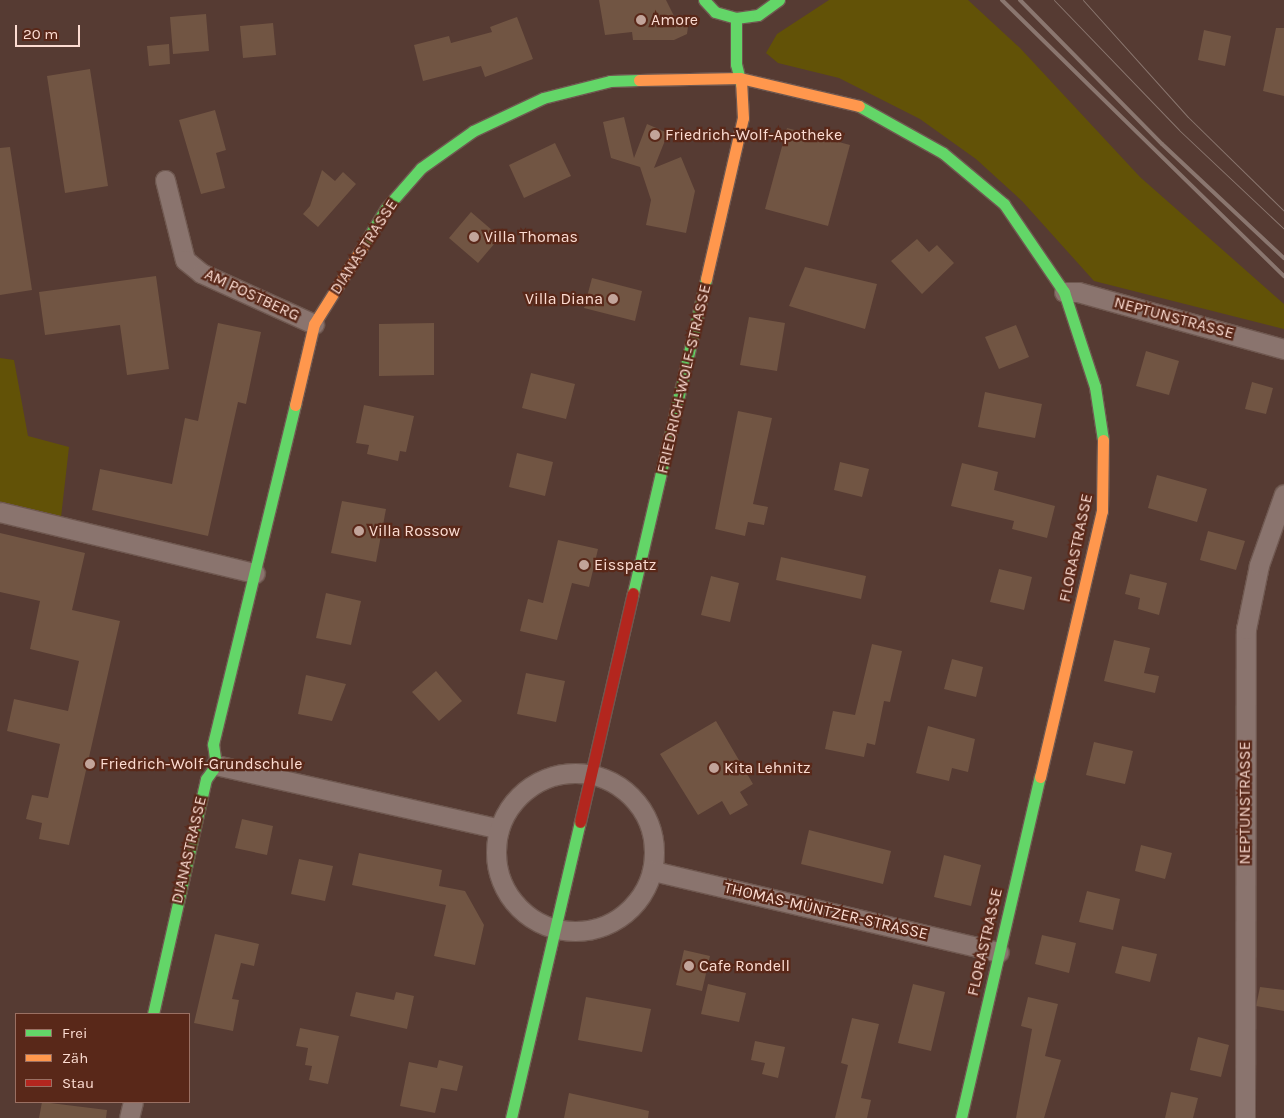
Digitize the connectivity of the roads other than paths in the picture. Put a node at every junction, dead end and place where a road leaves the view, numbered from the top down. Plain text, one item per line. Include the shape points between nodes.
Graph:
1 (704, 0) edge
2 (779, 0) edge
3 (736, 18) junction
4 (740, 78) junction
5 (165, 180) dead end
6 (1064, 292) junction
7 (314, 324) junction
8 (1284, 349) edge
9 (1284, 494) edge
10 (0, 512) edge
11 (255, 573) junction
12 (216, 765) junction
13 (590, 774) junction
14 (499, 829) junction
15 (653, 871) junction
16 (552, 928) junction
17 (999, 952) junction
18 (153, 1013) edge
19 (133, 1103) edge
20 (129, 1118) edge
21 (510, 1118) edge
22 (961, 1118) edge
23 (1245, 1118) edge

1 - 3 street via 715,12
2 - 3 street via 758,15
3 - 4 street, FRIEDRICH-WOLF-STRASSE
4 - 6 street, FLORASTRASSE via 856,105 943,153 1004,204
4 - 7 street, DIANASTRASSE via 610,81 543,98 473,131 421,168 386,208
4 - 13 street, FRIEDRICH-WOLF-STRASSE via 745,98 743,118
5 - 7 street, AM POSTBERG via 185,260 202,273
6 - 8 street, NEPTUNSTRASSE via 1087,294
6 - 17 street, FLORASTRASSE via 1103,424 1102,511
7 - 11 street, DIANASTRASSE
9 - 23 street, NEPTUNSTRASSE via 1259,565 1246,629
10 - 11 street
11 - 12 street, DIANASTRASSE via 214,744
12 - 14 street
12 - 18 street, DIANASTRASSE via 206,779
13 - 14 street via 569,772 533,784 506,811
13 - 15 street via 628,792 642,808 655,849
13 - 16 street, FRIEDRICH-WOLF-STRASSE
14 - 16 street via 497,864 506,890 518,908
15 - 16 street via 640,898 619,918 591,930
15 - 17 street, THOMAS-MÜNTZER-STRASSE
16 - 21 street, FRIEDRICH-WOLF-STRASSE
17 - 22 street, FLORASTRASSE
19 - 20 street

